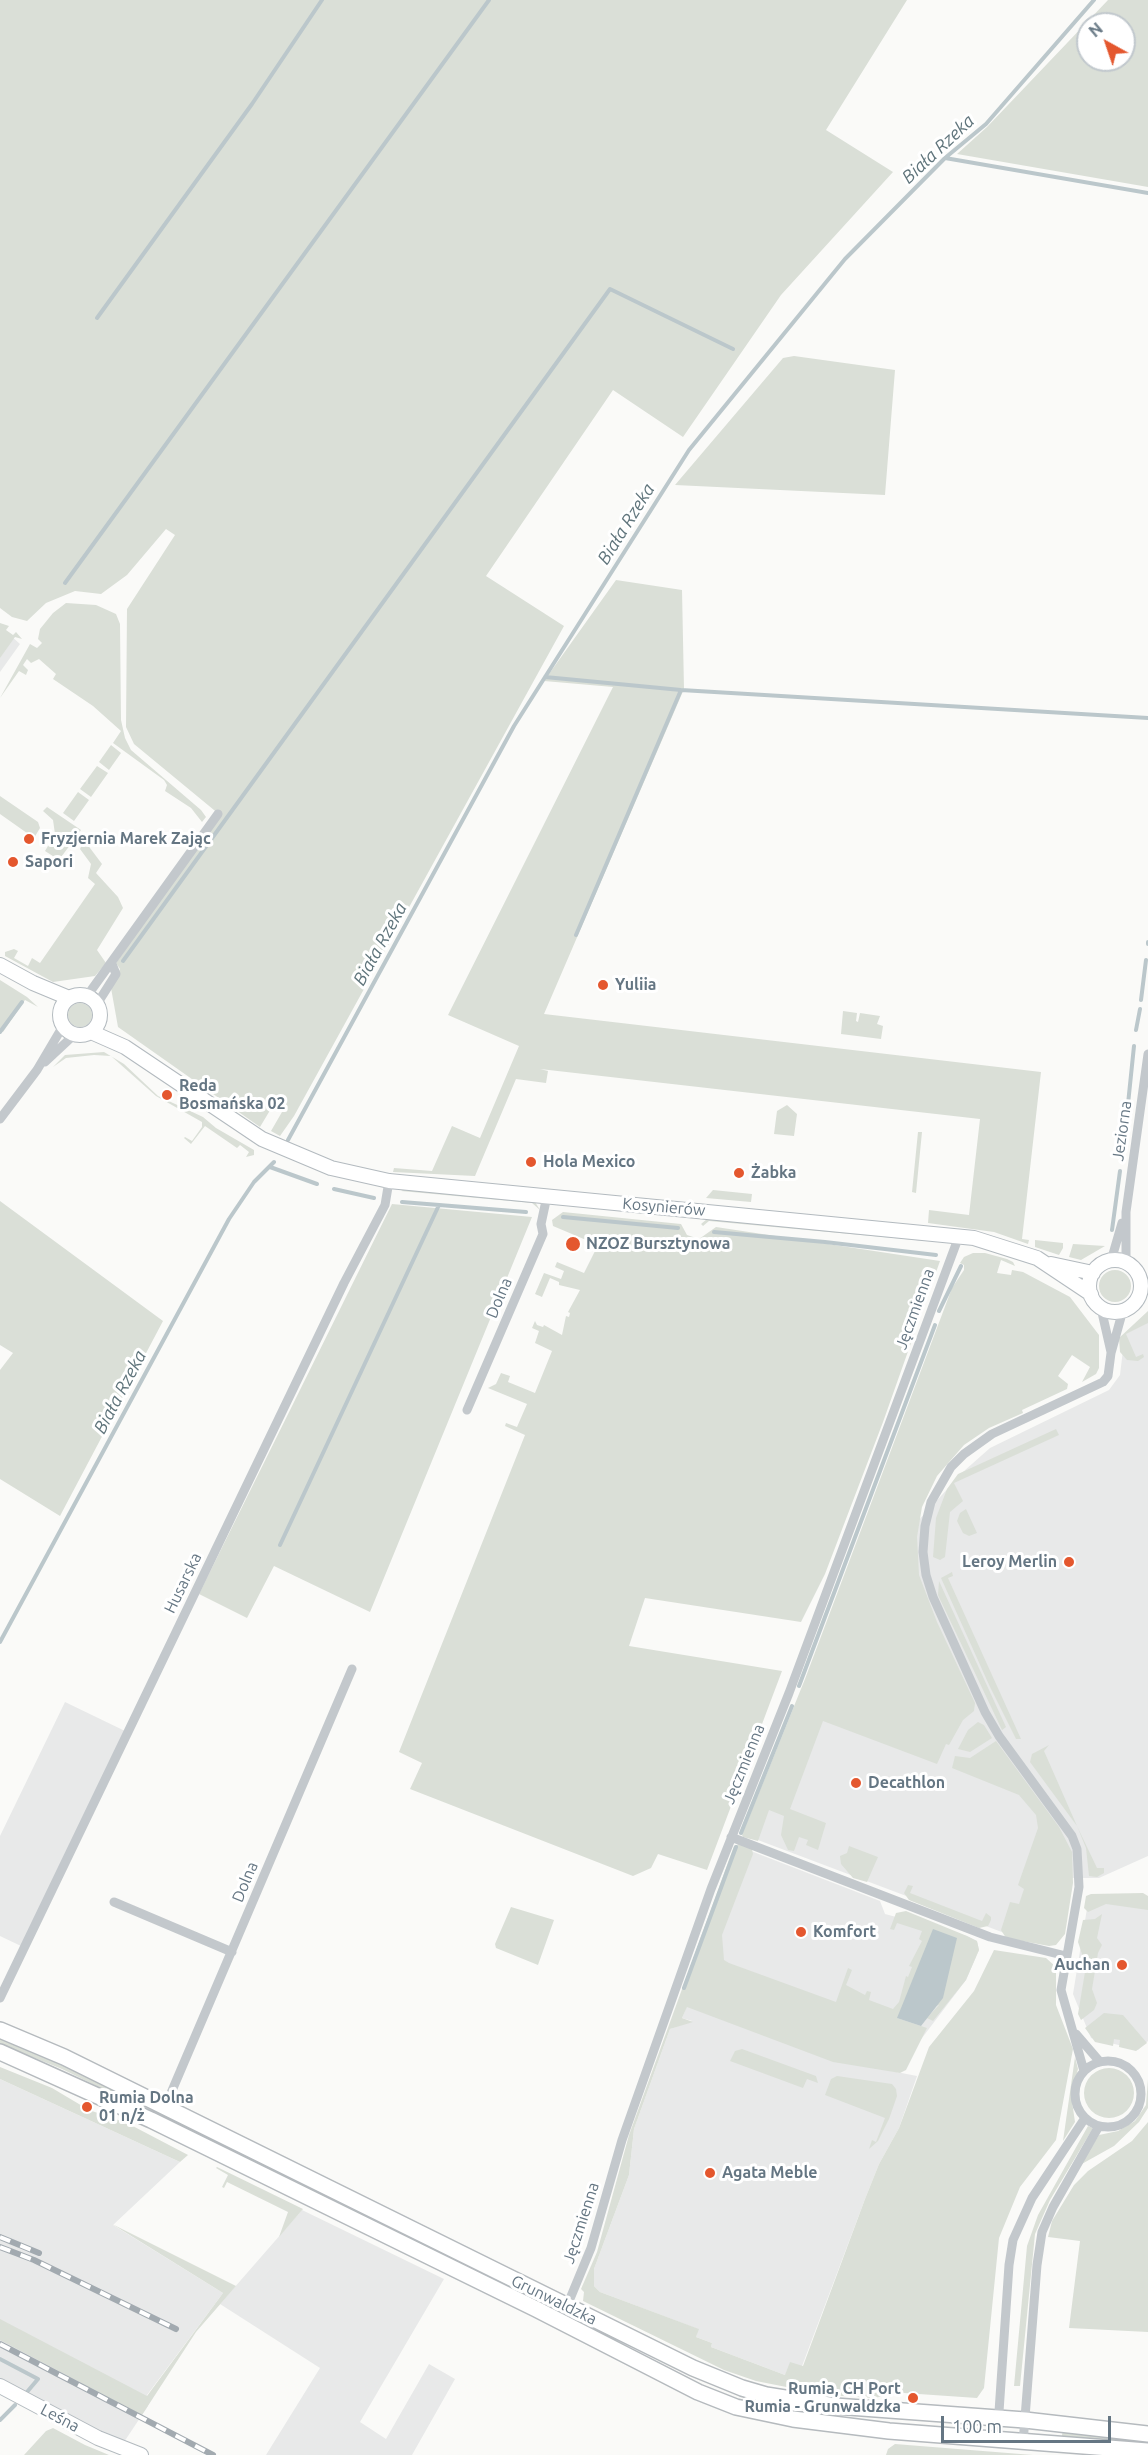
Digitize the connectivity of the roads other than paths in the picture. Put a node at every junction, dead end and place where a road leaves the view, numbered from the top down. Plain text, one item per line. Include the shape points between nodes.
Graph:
1 (218, 814) dead end
2 (0, 965) edge
3 (33, 983) junction
4 (69, 998) junction
5 (92, 1000) junction
6 (60, 1011) junction
7 (99, 1019) junction
8 (68, 1030) junction
9 (91, 1032) junction
10 (125, 1047) junction
11 (1148, 1054) edge
12 (37, 1070) junction
13 (0, 1119) edge
14 (389, 1181) junction
15 (548, 1196) junction
16 (1126, 1212) junction
17 (959, 1236) junction
18 (1111, 1261) junction
19 (1126, 1263) junction
20 (1047, 1264) junction
21 (1093, 1273) junction
22 (1144, 1277) edge
23 (1090, 1294) junction
24 (1143, 1296) edge
25 (1101, 1308) junction
26 (1123, 1310) junction
27 (1111, 1353) junction
28 (467, 1410) dead end
29 (352, 1669) dead end
30 (730, 1837) junction
31 (114, 1902) dead end
32 (232, 1952) junction
33 (1066, 1956) junction
34 (0, 1998) edge
35 (0, 2030) edge
36 (1073, 2030) junction
37 (0, 2052) edge
38 (1100, 2062) junction
39 (1084, 2071) junction
40 (165, 2107) junction
41 (1086, 2118) junction
42 (1099, 2126) junction
43 (567, 2306) junction
44 (0, 2386) edge
45 (999, 2418) junction
46 (1025, 2420) junction
47 (1148, 2434) edge
48 (997, 2441) junction
49 (1023, 2443) junction
50 (1148, 2451) edge
51 (141, 2455) edge

1 - 5 street
2 - 3 main road
3 - 4 main road
3 - 6 main road
4 - 5 main road
4 - 6 main road
5 - 7 main road
6 - 8 main road
7 - 9 main road
7 - 10 main road
8 - 9 main road
8 - 12 street
8 - 12 street
9 - 10 main road
10 - 14 main road, Kosynierów via 229,1119 281,1149 331,1168
11 - 16 street, Jeziorna
12 - 13 street
14 - 15 main road, Kosynierów
14 - 34 street, Husarska via 385,1205
15 - 17 main road, Kosynierów
15 - 28 street, Dolna via 541,1224 543,1234
16 - 18 street, Jeziorna
16 - 19 street, Jeziorna
17 - 20 main road, Kosynierów via 1001,1245
17 - 30 street, Jęczmienna via 789,1693
18 - 19 main road
18 - 21 main road
19 - 22 main road
20 - 21 main road, Kosynierów
20 - 23 main road, Kosynierów
21 - 23 main road
22 - 24 main road
23 - 25 main road
24 - 26 main road
25 - 26 main road
25 - 27 street
26 - 27 street
27 - 33 street via 1108,1376 1103,1382 992,1434 951,1467 931,1502 923,1551 933,1597 985,1712 1077,1848 1079,1887
29 - 32 street, Dolna
30 - 33 street via 990,1937
30 - 43 street, Jęczmienna via 622,2140 591,2248
31 - 32 street
32 - 40 street, Dolna
33 - 36 street via 1061,1990
35 - 40 main road, Grunwaldzka
36 - 38 street
36 - 39 street
37 - 48 main road, Grunwaldzka via 110,2100 698,2392 736,2407 836,2425
38 - 39 street
38 - 42 street via 1127,2067 1139,2082 1141,2092 1140,2103 1129,2120
39 - 41 street via 1075,2095
40 - 43 main road, Grunwaldzka
41 - 42 street
41 - 45 street via 1032,2198 1013,2240
42 - 46 street via 1042,2232
43 - 45 main road, Grunwaldzka via 693,2368 766,2395 835,2406
44 - 51 main road, Leśna
45 - 46 main road, Grunwaldzka
45 - 48 street
46 - 47 main road, Grunwaldzka
46 - 49 street
48 - 49 main road, Grunwaldzka
49 - 50 main road, Grunwaldzka

